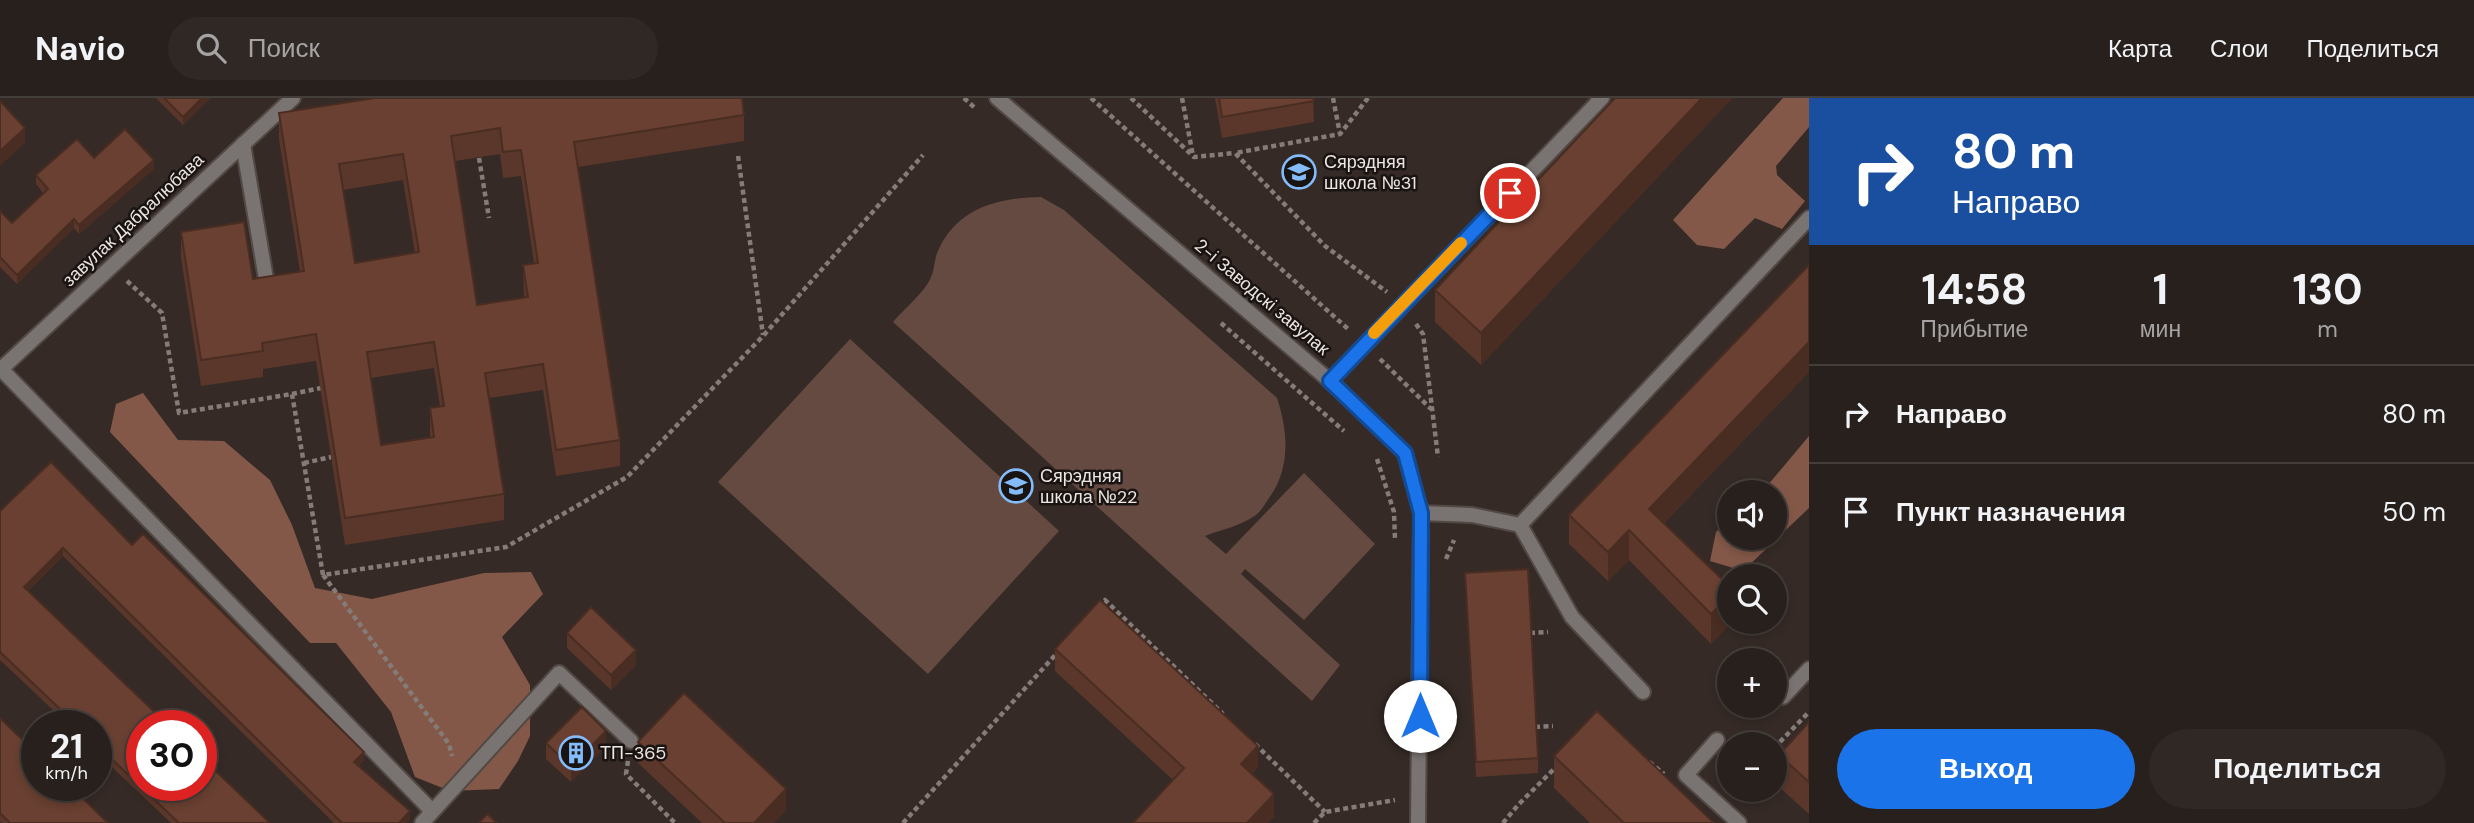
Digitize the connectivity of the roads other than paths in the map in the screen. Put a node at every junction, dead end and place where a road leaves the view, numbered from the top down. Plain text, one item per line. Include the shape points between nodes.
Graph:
1 (293, 98) edge
2 (997, 98) edge
3 (1600, 99) edge
4 (243, 144) junction
5 (1809, 218) edge
6 (266, 279) edge
7 (1, 370) edge
8 (1330, 381) junction
9 (1421, 513) junction
10 (1520, 525) junction
11 (1809, 668) edge
12 (1643, 692) dead end
13 (1787, 693) edge
14 (1717, 740) dead end
15 (631, 741) road end
16 (432, 810) junction
17 (422, 823) edge
18 (1418, 823) edge
19 (1739, 823) edge

1 - 4 street, завулак Дабралюбава
2 - 8 street, 2-і Заводскі завулак
3 - 8 street
4 - 6 street
4 - 7 street, завулак Дабралюбава
5 - 10 street
7 - 16 street
8 - 9 street, 2-і Заводскі завулак via 1405,453
9 - 10 street via 1472,515
9 - 18 street, 2-і Заводскі завулак
10 - 12 street via 1572,617
11 - 13 street
14 - 19 street via 1686,775
15 - 16 street via 559,673
16 - 17 street

